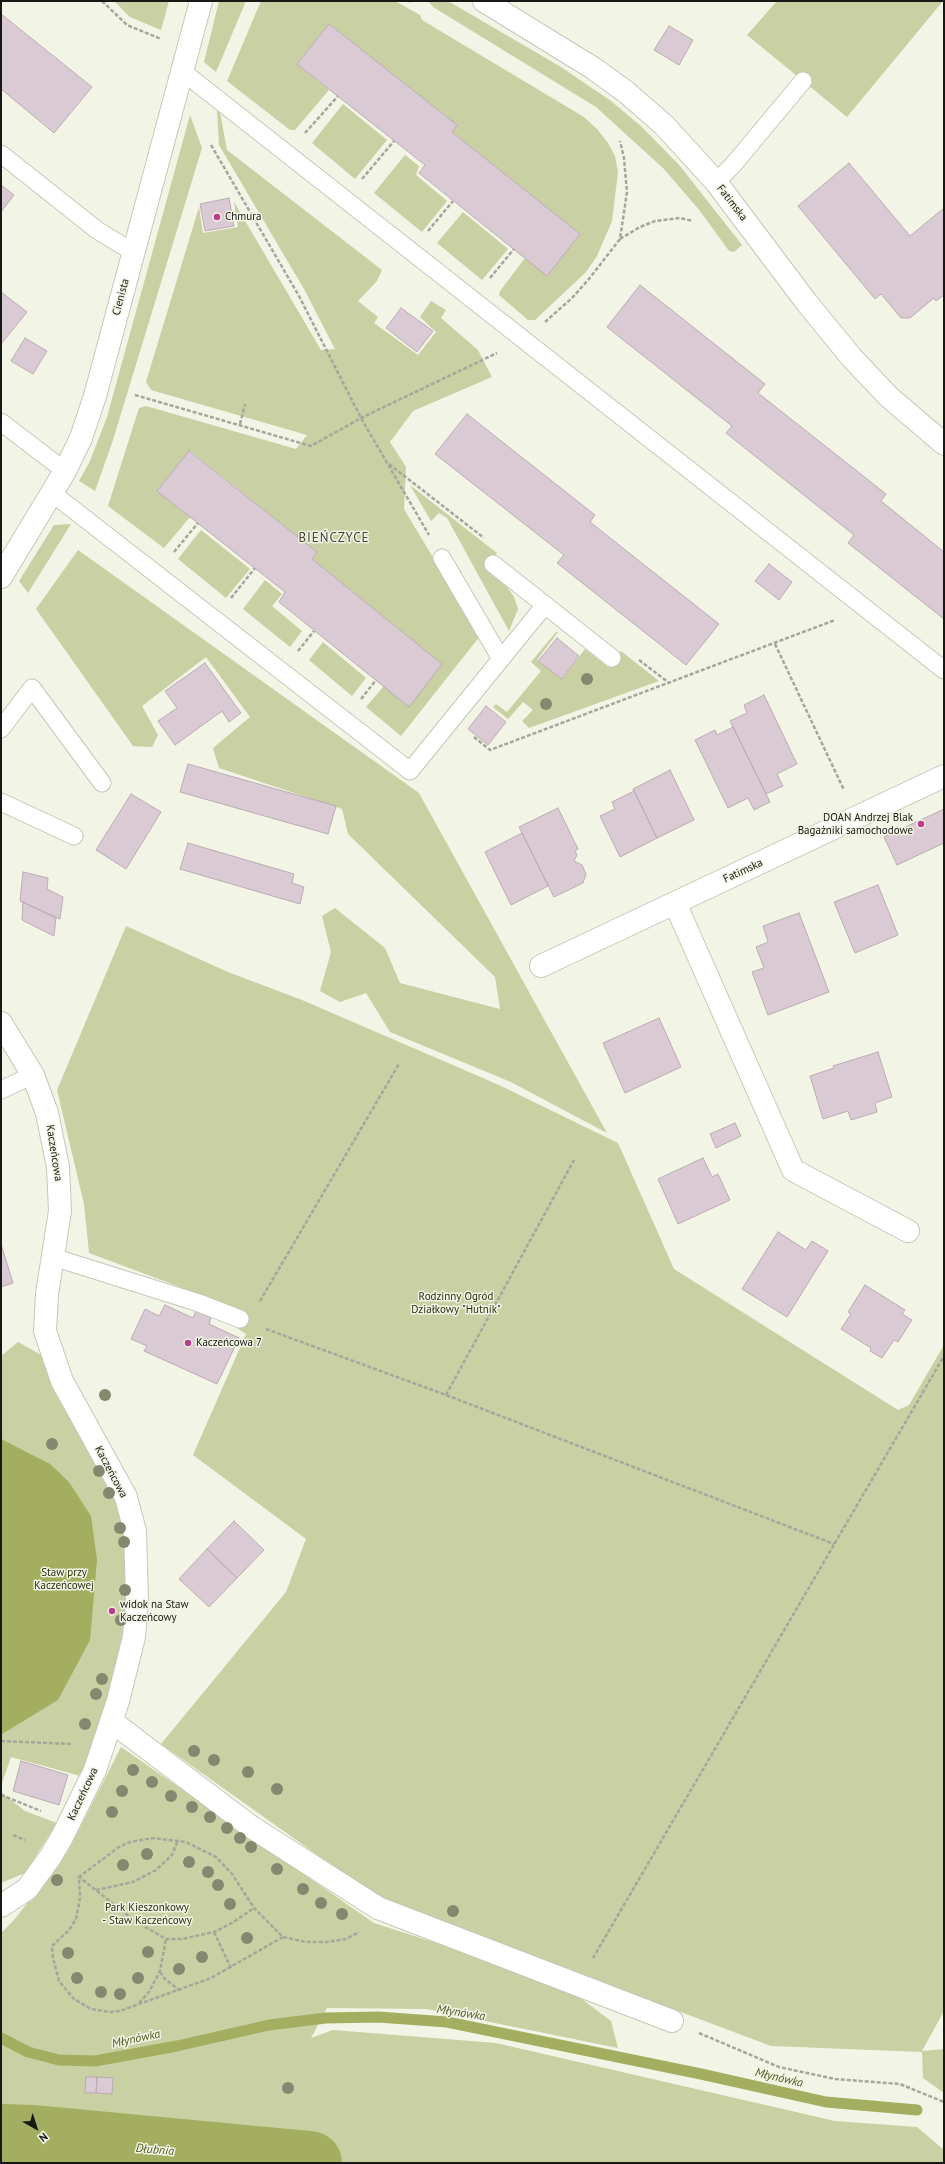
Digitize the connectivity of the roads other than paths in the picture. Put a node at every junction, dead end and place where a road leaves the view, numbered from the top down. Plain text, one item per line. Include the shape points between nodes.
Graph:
1 (201, 1) edge
2 (484, 1) edge
3 (183, 72) junction
4 (803, 81) dead end
5 (1, 154) edge
6 (716, 182) junction
7 (133, 250) junction
8 (1, 422) edge
9 (944, 444) edge
10 (65, 471) junction
11 (52, 493) junction
12 (442, 558) road end
13 (493, 564) dead end
14 (1, 577) edge
15 (544, 605) junction
16 (612, 658) dead end
17 (501, 659) junction
18 (944, 670) edge
19 (1, 729) edge
20 (944, 776) edge
21 (102, 783) dead end
22 (1, 802) edge
23 (74, 836) dead end
24 (675, 903) junction
25 (541, 966) dead end
26 (1, 1023) edge
27 (33, 1075) junction
28 (1, 1090) edge
29 (908, 1231) dead end
30 (54, 1257) junction
31 (244, 1320) road end
32 (111, 1721) junction
33 (1, 1906) edge
34 (672, 2021) road end

1 - 3 street, Cienista
2 - 6 street, Fatimska via 593,68 626,92 670,130
3 - 7 street, Cienista
3 - 18 lane
4 - 6 lane
5 - 7 lane via 97,230
6 - 9 street, Fatimska via 843,347 890,397
7 - 10 street, Cienista via 95,396 81,438
8 - 10 lane
10 - 11 street, Cienista
11 - 14 street, Cienista
11 - 17 lane via 410,771
12 - 17 lane
13 - 15 lane
15 - 16 lane
15 - 17 lane
19 - 21 lane via 32,688
20 - 24 street, Fatimska
22 - 23 lane
24 - 25 street, Fatimska
24 - 29 street via 793,1170
26 - 27 street, Kaczeńcowa
27 - 28 lane
27 - 30 street, Kaczeńcowa via 47,1113 58,1166 60,1211
30 - 31 lane
30 - 32 street, Kaczeńcowa via 47,1294 45,1331 53,1358 73,1404 117,1477 126,1497 135,1531 137,1600 134,1637
32 - 33 street, Kaczeńcowa via 95,1770 54,1851 27,1889
32 - 34 street via 250,1826 378,1908

